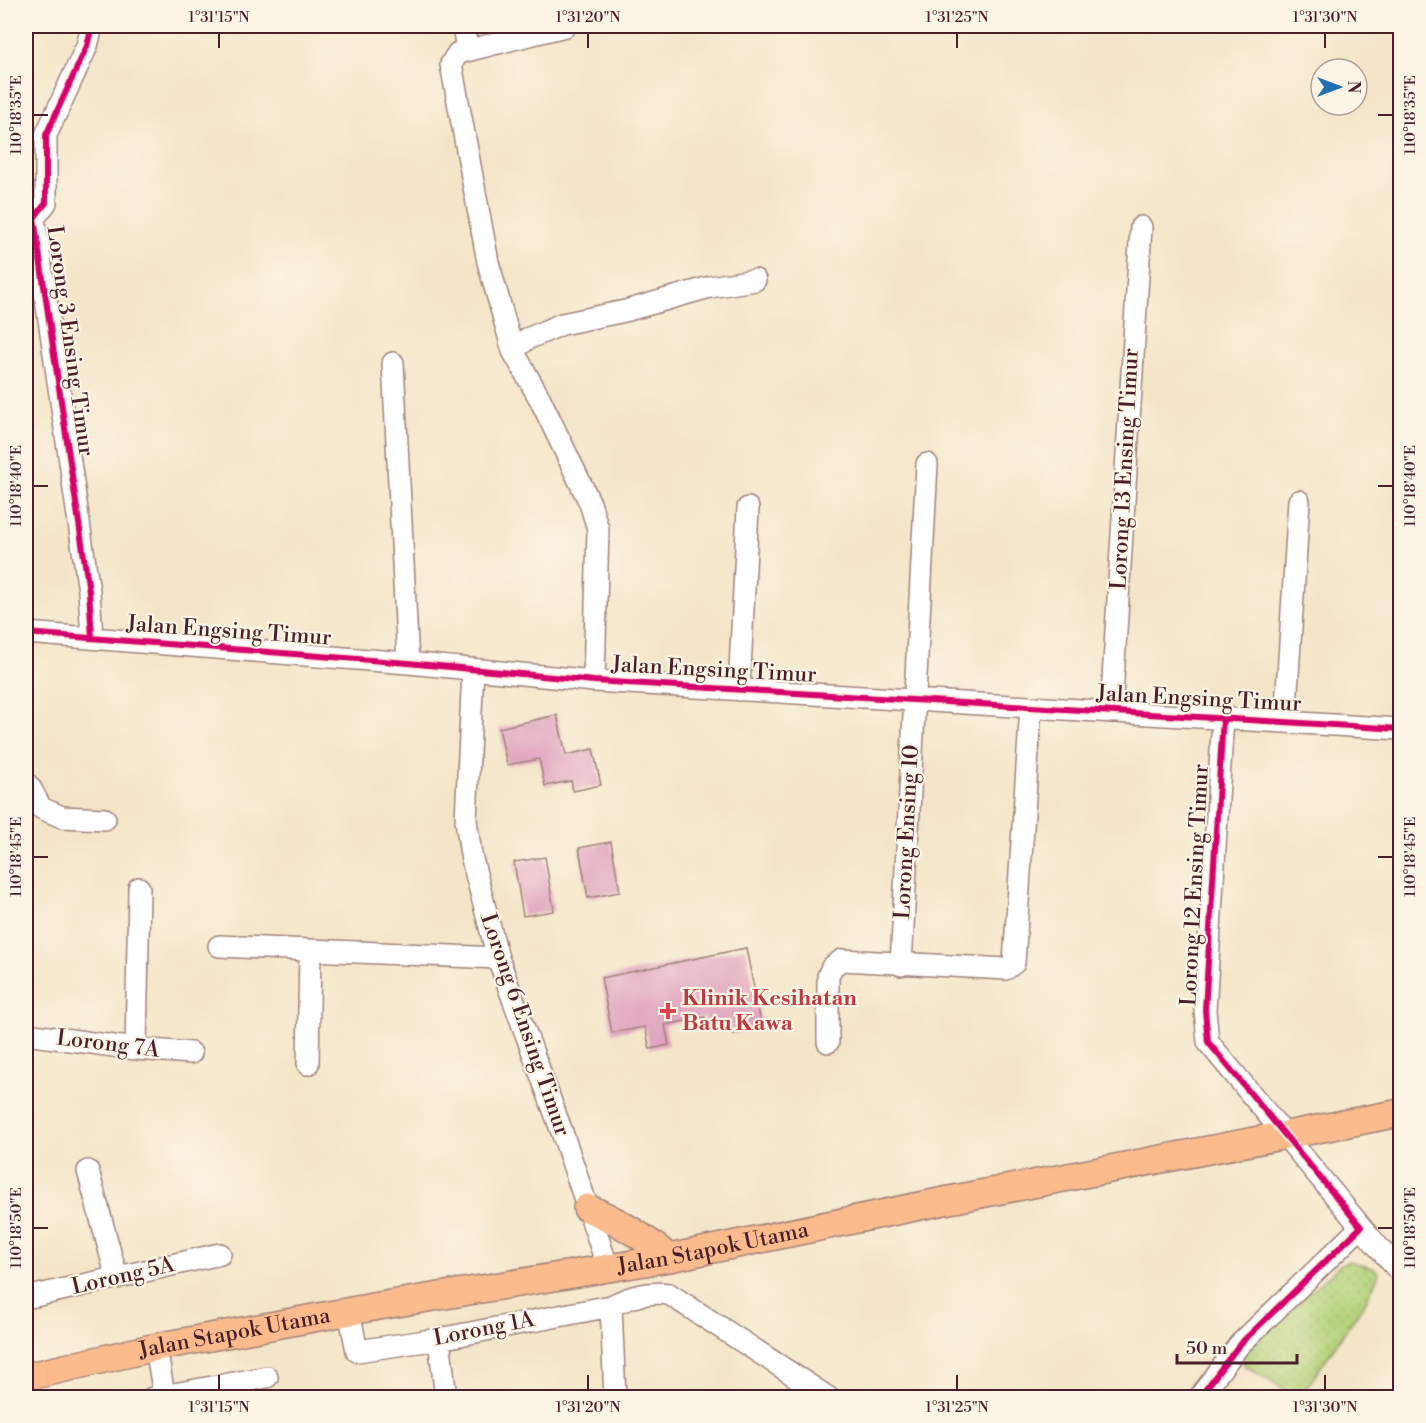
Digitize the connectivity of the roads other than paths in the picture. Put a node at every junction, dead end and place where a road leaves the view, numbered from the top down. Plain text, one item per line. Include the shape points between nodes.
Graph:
1 (92, 26) edge
2 (463, 26) edge
3 (561, 26) edge
4 (468, 50) junction
5 (30, 218) edge
6 (1140, 227) dead end
7 (755, 280) dead end
8 (513, 351) junction
9 (393, 363) dead end
10 (927, 464) dead end
11 (1299, 501) dead end
12 (748, 508) dead end
13 (26, 633) edge
14 (92, 639) junction
15 (408, 663) junction
16 (472, 669) junction
17 (594, 681) junction
18 (739, 690) junction
19 (914, 700) junction
20 (1031, 707) junction
21 (1111, 712) junction
22 (1223, 718) junction
23 (1285, 722) junction
24 (1401, 729) edge
25 (26, 783) edge
26 (105, 819) dead end
27 (139, 888) dead end
28 (219, 946) dead end
29 (310, 950) junction
30 (498, 958) junction
31 (901, 965) junction
32 (26, 1034) edge
33 (828, 1041) dead end
34 (136, 1049) junction
35 (191, 1053) dead end
36 (308, 1065) dead end
37 (1401, 1113) edge
38 (1286, 1134) junction
39 (88, 1171) dead end
40 (587, 1208) junction
41 (1361, 1227) junction
42 (220, 1254) dead end
43 (669, 1258) junction
44 (608, 1268) junction
45 (1401, 1272) edge
46 (117, 1278) junction
47 (26, 1298) edge
48 (619, 1302) junction
49 (349, 1311) junction
50 (439, 1338) junction
51 (156, 1347) junction
52 (26, 1377) edge
53 (267, 1377) dead end
54 (158, 1396) edge
55 (446, 1398) edge
56 (615, 1398) edge
57 (829, 1398) edge
58 (1199, 1398) edge

1 - 5 street, Lorong 3 Ensing Timur via 87,46 45,135 45,203
2 - 4 street
3 - 4 street
4 - 8 street via 458,53 451,64 488,262
5 - 14 street, Lorong 3 Ensing Timur via 89,591
6 - 21 street, Lorong 13 Ensing Timur
7 - 8 street via 710,287 562,324 527,339
8 - 17 street via 590,503 597,529
9 - 15 street
10 - 19 street, Lorong Ensing 10
11 - 23 street
12 - 18 street
13 - 14 street, Jalan Engsing Timur
14 - 15 street, Jalan Engsing Timur
15 - 16 street, Jalan Engsing Timur
16 - 17 street, Jalan Engsing Timur
16 - 30 street, Lorong 6 Ensing Timur via 466,820 471,855
17 - 18 street, Jalan Engsing Timur
18 - 19 street, Jalan Engsing Timur
19 - 20 street, Jalan Engsing Timur
19 - 31 street, Lorong Ensing 10
20 - 21 street, Jalan Engsing Timur
20 - 31 street via 1014,963 1006,969
21 - 22 street, Jalan Engsing Timur
22 - 23 street, Jalan Engsing Timur
22 - 38 street, Lorong 12 Ensing Timur via 1206,1028 1208,1041
23 - 24 street, Jalan Engsing Timur
25 - 26 street via 41,808 63,817
27 - 34 street
28 - 29 street
29 - 30 street
29 - 36 street
30 - 40 street, Lorong 6 Ensing Timur
31 - 33 street via 842,960 832,967 828,976
32 - 34 street, Lorong 7A
34 - 35 street, Lorong 7A
37 - 38 main road, Jalan Stapok Utama
38 - 41 street, Lorong 12 Ensing Timur
38 - 43 main road, Jalan Stapok Utama
39 - 46 street
40 - 43 main road via 624,1226
40 - 44 street, Lorong 6 Ensing Timur
41 - 45 street, Lorong 12 Ensing Timur
41 - 58 street via 1239,1345
42 - 46 street, Lorong 5A
43 - 44 main road, Jalan Stapok Utama
44 - 49 main road, Jalan Stapok Utama
46 - 47 street, Lorong 5A
48 - 50 street, Lorong 1A
48 - 56 street
48 - 57 street, Lorong 1A via 642,1294 669,1294
49 - 50 street, Lorong 1A via 357,1351
49 - 51 main road, Jalan Stapok Utama
50 - 55 street
51 - 52 main road, Jalan Stapok Utama
51 - 54 street
53 - 54 street

